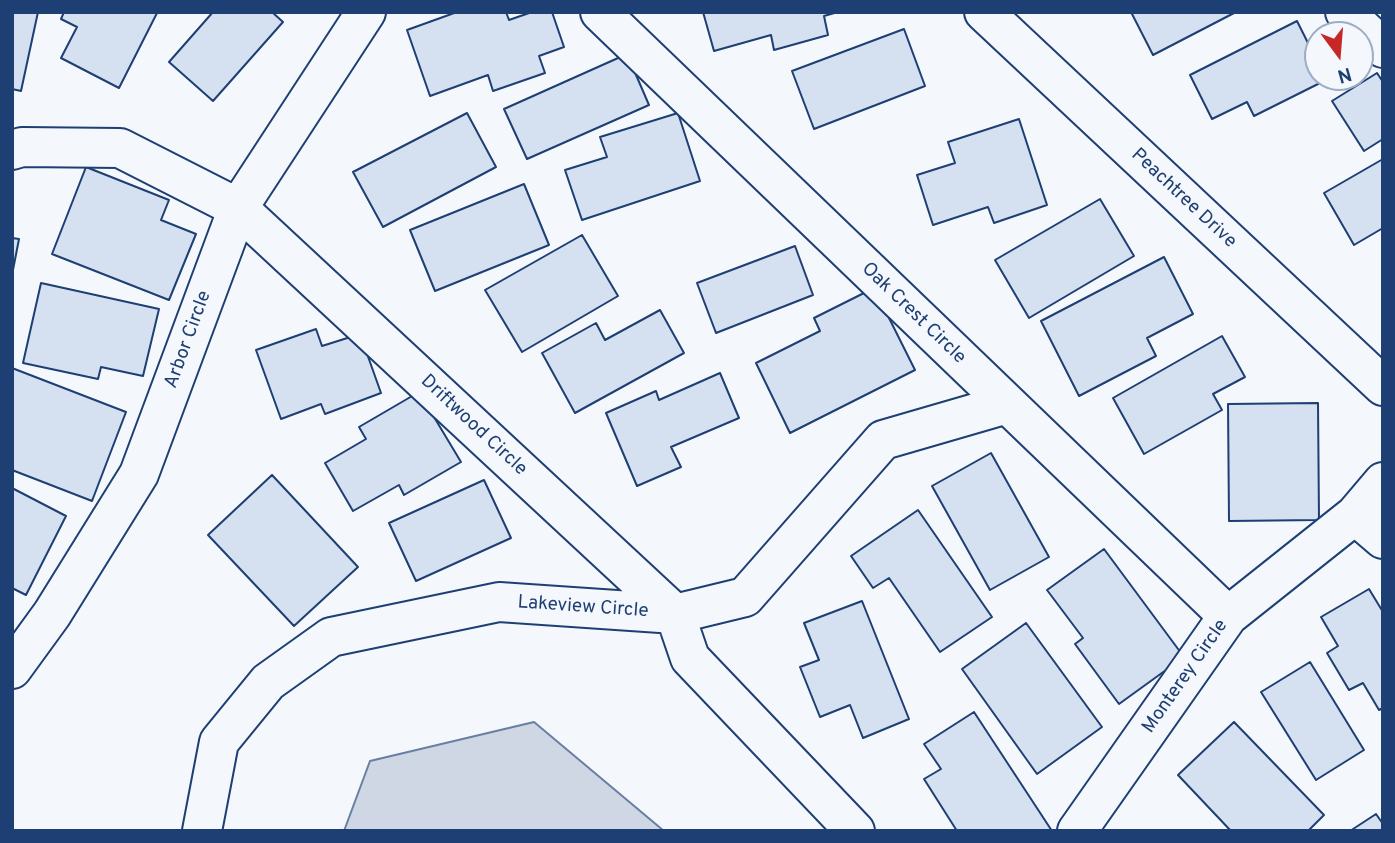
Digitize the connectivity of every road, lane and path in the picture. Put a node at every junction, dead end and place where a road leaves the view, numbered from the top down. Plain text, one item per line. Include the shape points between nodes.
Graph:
1 (366, 12) edge
2 (600, 12) edge
3 (984, 12) edge
4 (1345, 12) edge
5 (1383, 48) edge
6 (12, 150) edge
7 (238, 208) junction
8 (1383, 386) edge
9 (1007, 404) junction
10 (1383, 482) edge
11 (1369, 527) edge
12 (675, 614) junction
13 (1228, 616) junction
14 (12, 669) edge
15 (202, 831) edge
16 (855, 831) edge
17 (1077, 831) edge

1 - 7 street, Arbor Circle
2 - 9 street, Oak Crest Circle
3 - 8 street, Peachtree Drive
4 - 5 street
6 - 7 street, Driftwood Circle via 120,148
7 - 12 street, Driftwood Circle
7 - 14 street, Arbor Circle via 139,474 52,614
9 - 12 street, Lakeview Circle via 883,440 745,597
9 - 13 street, Oak Crest Circle
10 - 11 street, Monterey Circle
11 - 13 street, Monterey Circle
12 - 15 street, Lakeview Circle via 499,602 331,637 268,682 219,742
12 - 16 street, Driftwood Circle via 690,658
13 - 17 street, Monterey Circle

